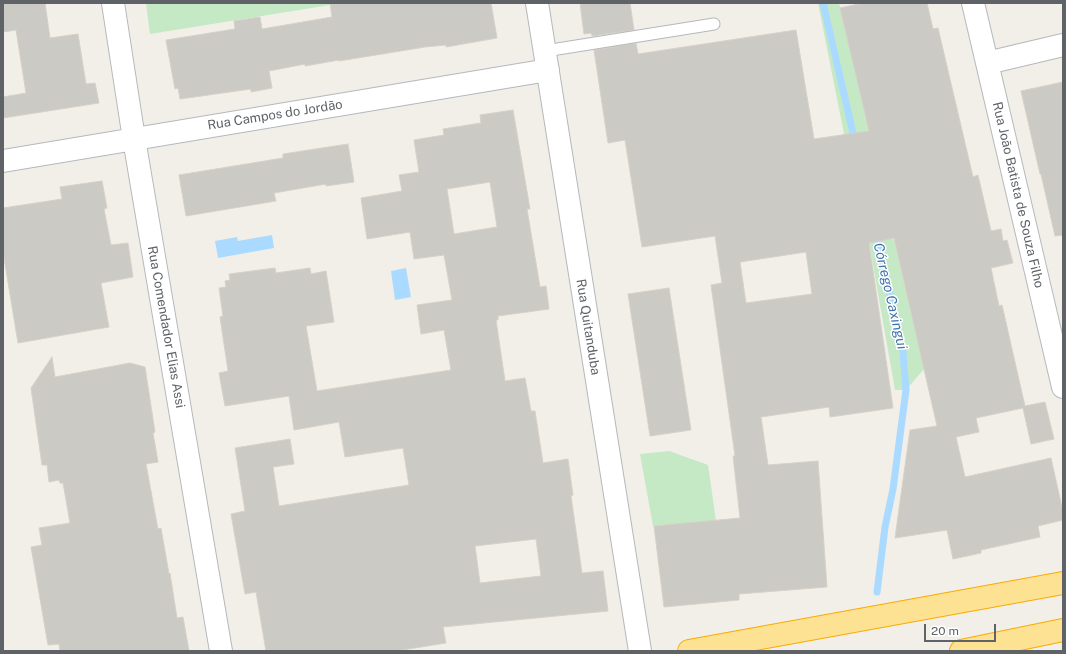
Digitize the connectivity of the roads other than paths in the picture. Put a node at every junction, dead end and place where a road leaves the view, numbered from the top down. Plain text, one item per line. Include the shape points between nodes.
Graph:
1 (113, 3) edge
2 (537, 3) edge
3 (973, 3) edge
4 (714, 24) dead end
5 (1063, 45) edge
6 (546, 60) junction
7 (986, 62) junction
8 (134, 139) junction
9 (3, 161) edge
10 (1054, 307) edge
11 (1063, 387) edge
12 (1063, 583) edge
13 (1063, 630) edge
14 (221, 651) edge
15 (640, 651) edge
16 (688, 651) edge
17 (960, 651) edge

1 - 8 street, Rua Comendador Elias Assi
2 - 6 street, Rua Quitanduba
3 - 7 street, Rua João Batista de Souza Filho
4 - 6 lane
5 - 7 street
6 - 8 street, Rua Campos do Jordão
6 - 15 street, Rua Quitanduba
7 - 10 street, Rua João Batista de Souza Filho
8 - 9 street, Rua Campos do Jordão
8 - 14 street, Rua Comendador Elias Assi
10 - 11 street, Rua João Batista de Souza Filho
12 - 16 highway
13 - 17 highway

